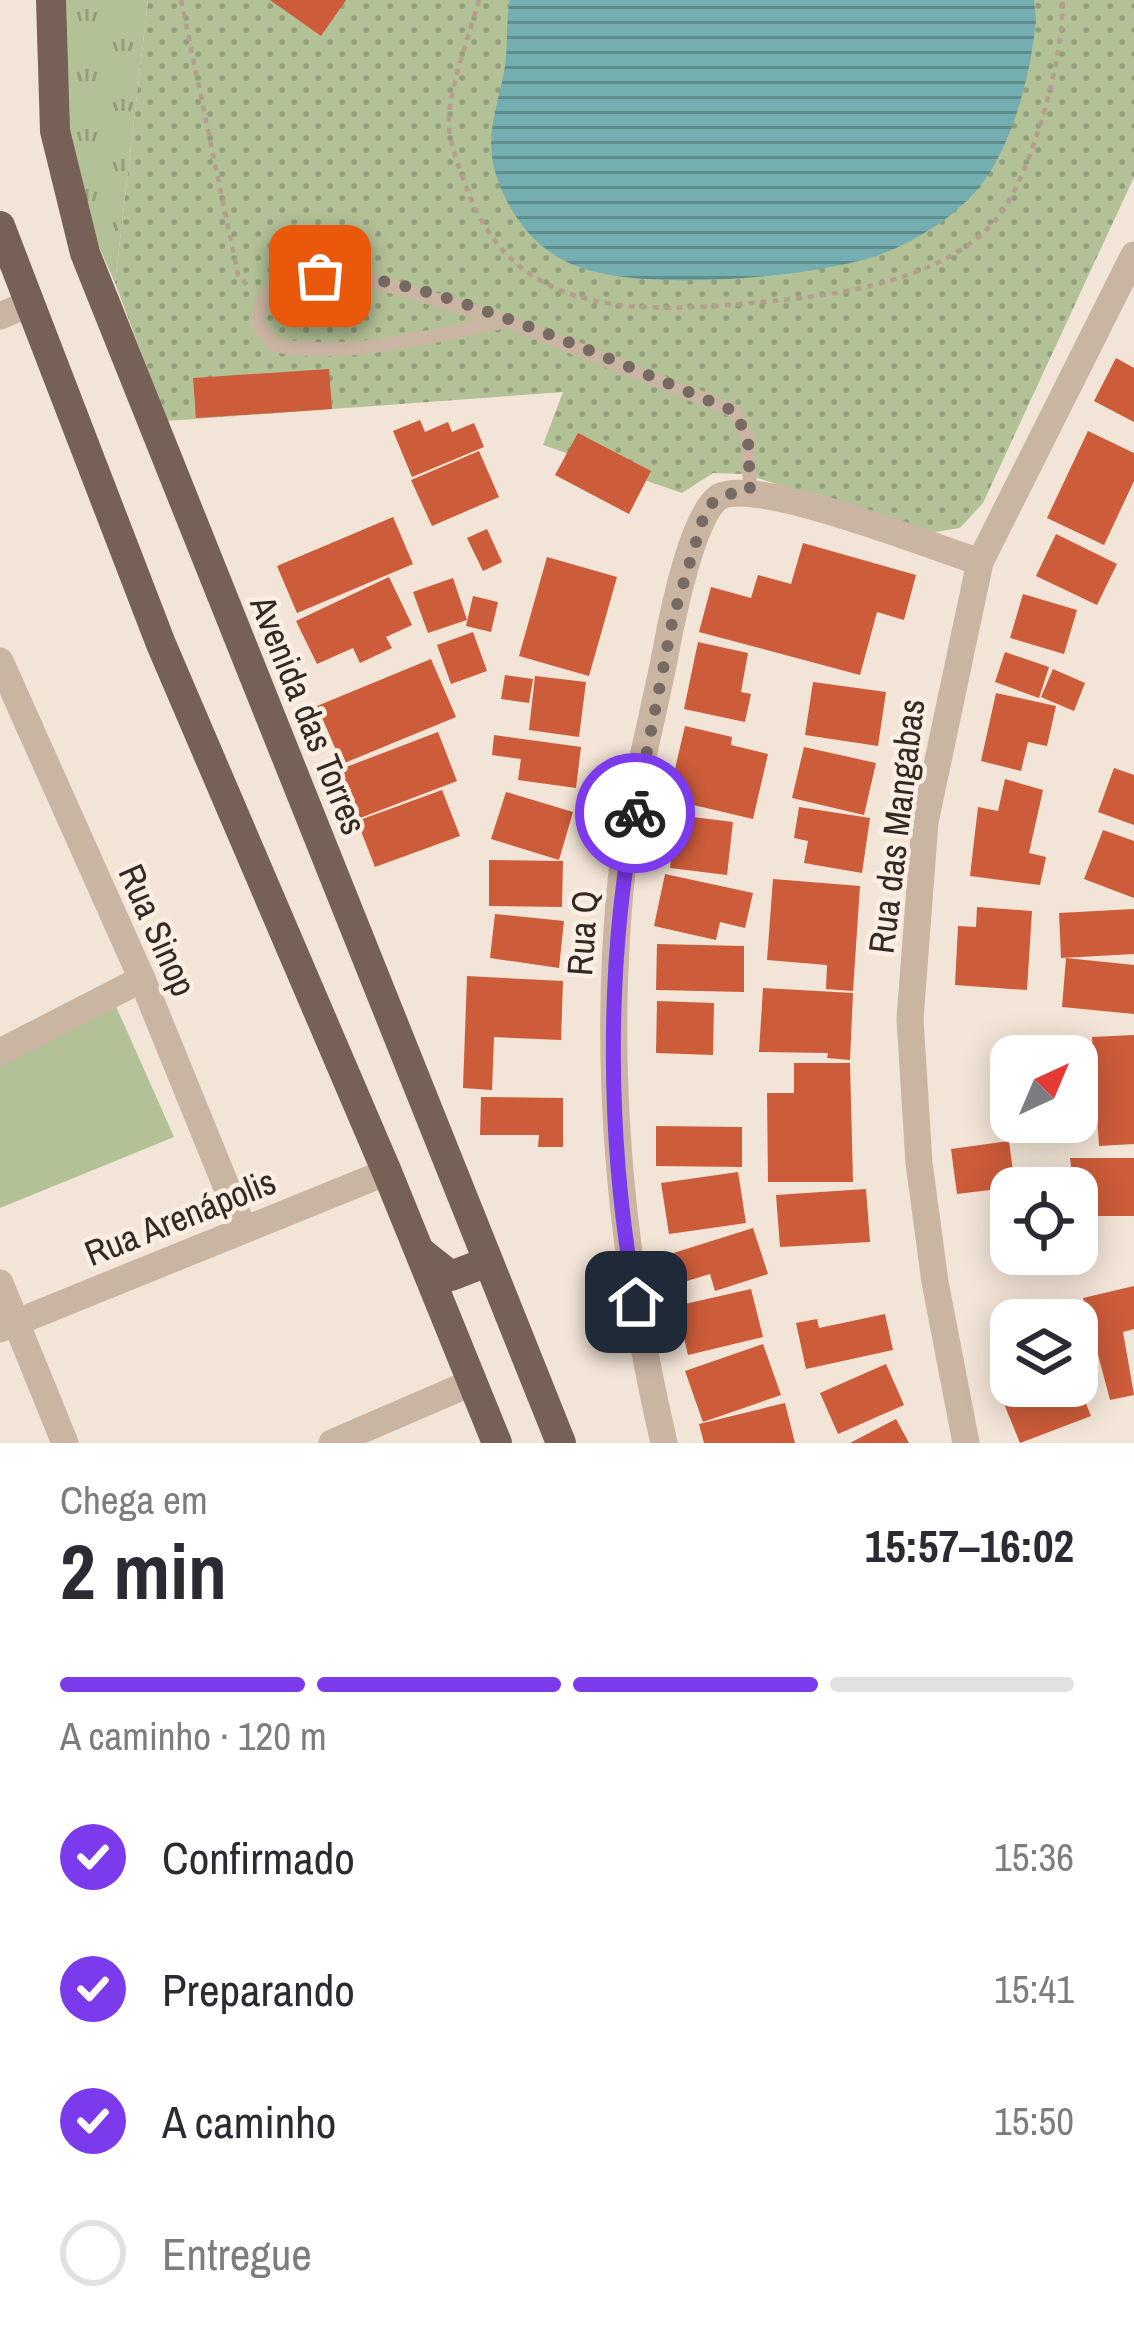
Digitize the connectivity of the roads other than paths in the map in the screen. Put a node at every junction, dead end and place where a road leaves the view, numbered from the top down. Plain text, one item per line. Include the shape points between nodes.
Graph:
1 (51, 0) edge
2 (0, 226) edge
3 (1134, 255) edge
4 (13, 310) edge
5 (507, 321) junction
6 (750, 490) junction
7 (980, 562) junction
8 (0, 662) edge
9 (142, 979) junction
10 (0, 1052) edge
11 (387, 1172) junction
12 (244, 1230) junction
13 (418, 1248) junction
14 (487, 1262) junction
15 (0, 1283) edge
16 (8, 1326) edge
17 (473, 1382) junction
18 (64, 1443) edge
19 (332, 1443) edge
20 (496, 1443) edge
21 (561, 1443) edge
22 (664, 1443) edge
23 (966, 1443) edge

1 - 14 main road, Avenida das Torres via 55,131 85,253
2 - 4 main road
3 - 7 street, Rua das Mangabas
4 - 11 main road
5 - 5 lane via 347,273 274,287 257,322 274,345 305,350 392,344
5 - 6 lane via 734,411 748,438
6 - 7 street
6 - 22 street, Rua Q via 720,496 698,532 620,887 615,1096 629,1264
7 - 23 street, Rua das Mangabas via 925,822 910,1019 919,1163
8 - 9 street, Rua Sinop
9 - 10 street
9 - 12 street, Rua Sinop
11 - 12 street, Rua Arenápolis
11 - 13 main road
12 - 16 street, Rua Arenápolis
13 - 14 main road via 451,1276
13 - 17 main road
14 - 21 main road, Avenida das Torres
15 - 16 street
16 - 18 street
17 - 19 street
17 - 20 main road

